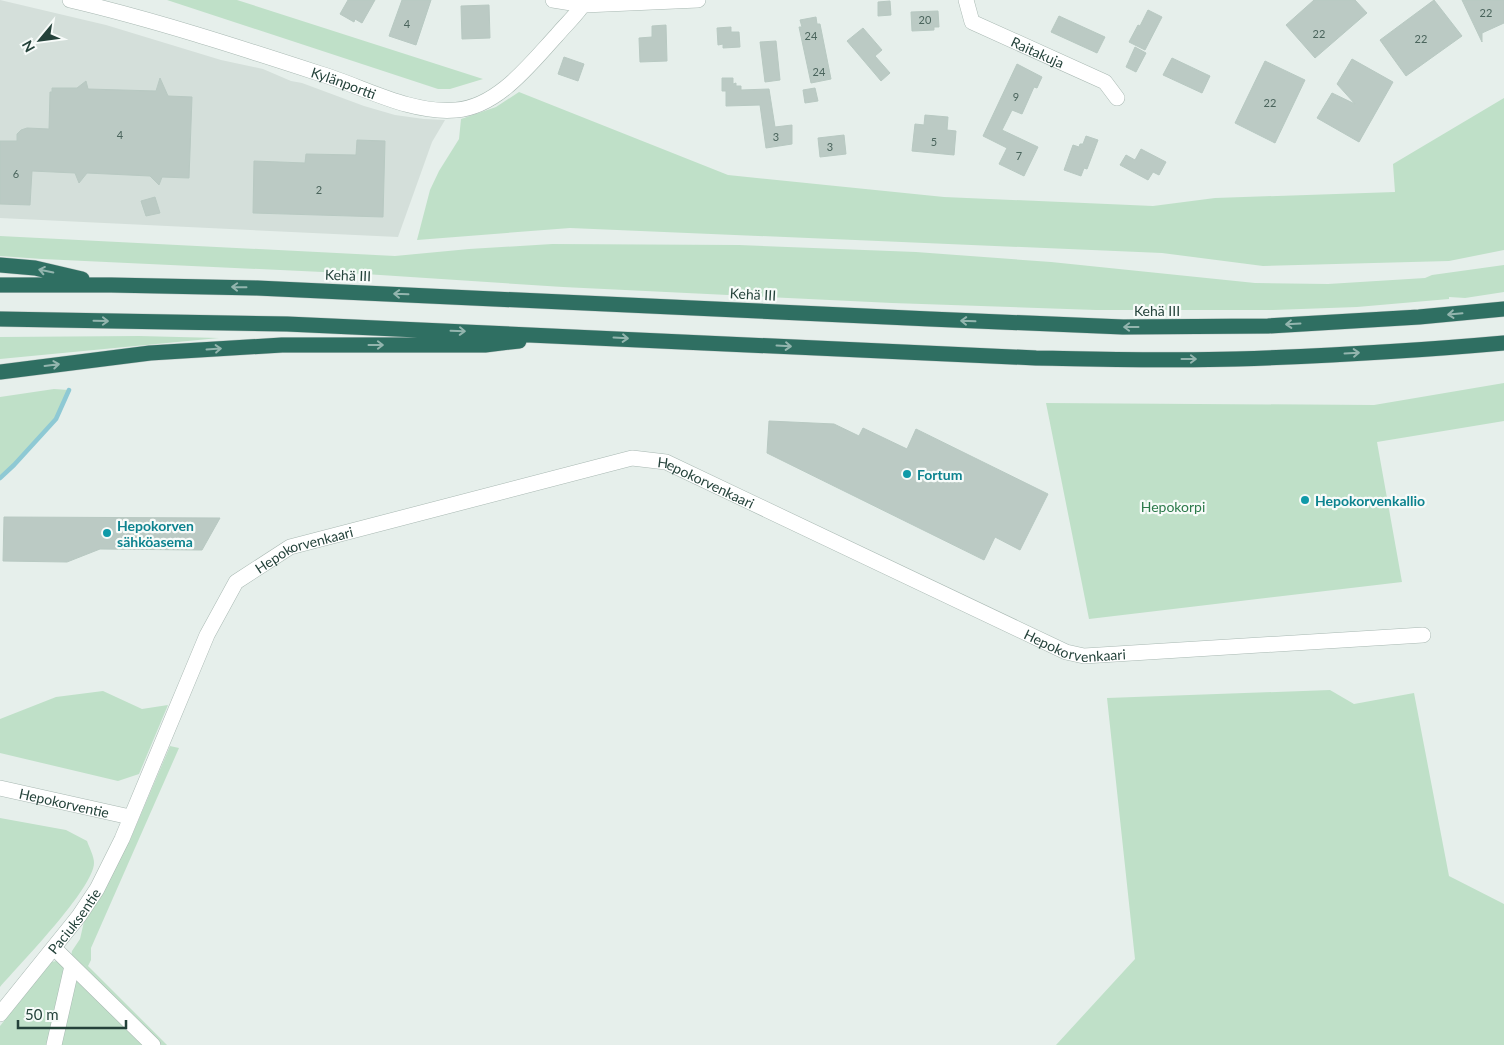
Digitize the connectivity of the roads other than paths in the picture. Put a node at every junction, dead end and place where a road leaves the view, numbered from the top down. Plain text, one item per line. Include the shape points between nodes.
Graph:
1 (70, 0) edge
2 (553, 0) edge
3 (698, 0) edge
4 (966, 0) edge
5 (585, 2) edge
6 (1117, 98) dead end
7 (0, 265) edge
8 (0, 285) edge
9 (111, 285) junction
10 (1504, 309) edge
11 (0, 320) edge
12 (573, 336) junction
13 (1504, 343) edge
14 (0, 372) edge
15 (1423, 635) dead end
16 (0, 788) edge
17 (130, 817) junction
18 (54, 948) junction
19 (72, 966) junction
20 (0, 1014) edge
21 (54, 1045) edge
22 (153, 1045) edge

1 - 5 street, Kylänportti via 215,39 338,79 394,102 430,110 456,110 494,96 521,74
2 - 5 street
3 - 5 street
4 - 6 street, Raitakuja via 972,22 1105,82
9 -> 7 highway via 35,268
8 - 9 highway, Kehä III
10 -> 9 highway, Kehä III via 1268,326 1123,327 286,289
11 -> 12 highway via 287,324
12 -> 13 highway via 1134,360 1235,359
14 -> 12 highway via 168,352 282,344 485,345
15 - 17 street, Hepokorvenkaari via 1084,656 1058,648 666,462 632,458 290,547 236,582 207,635
16 - 17 street, Hepokorventie
17 - 18 street, Paciuksentie via 97,889
18 - 19 street
18 - 20 street, Paciuksentie
19 - 21 street
19 - 22 street

